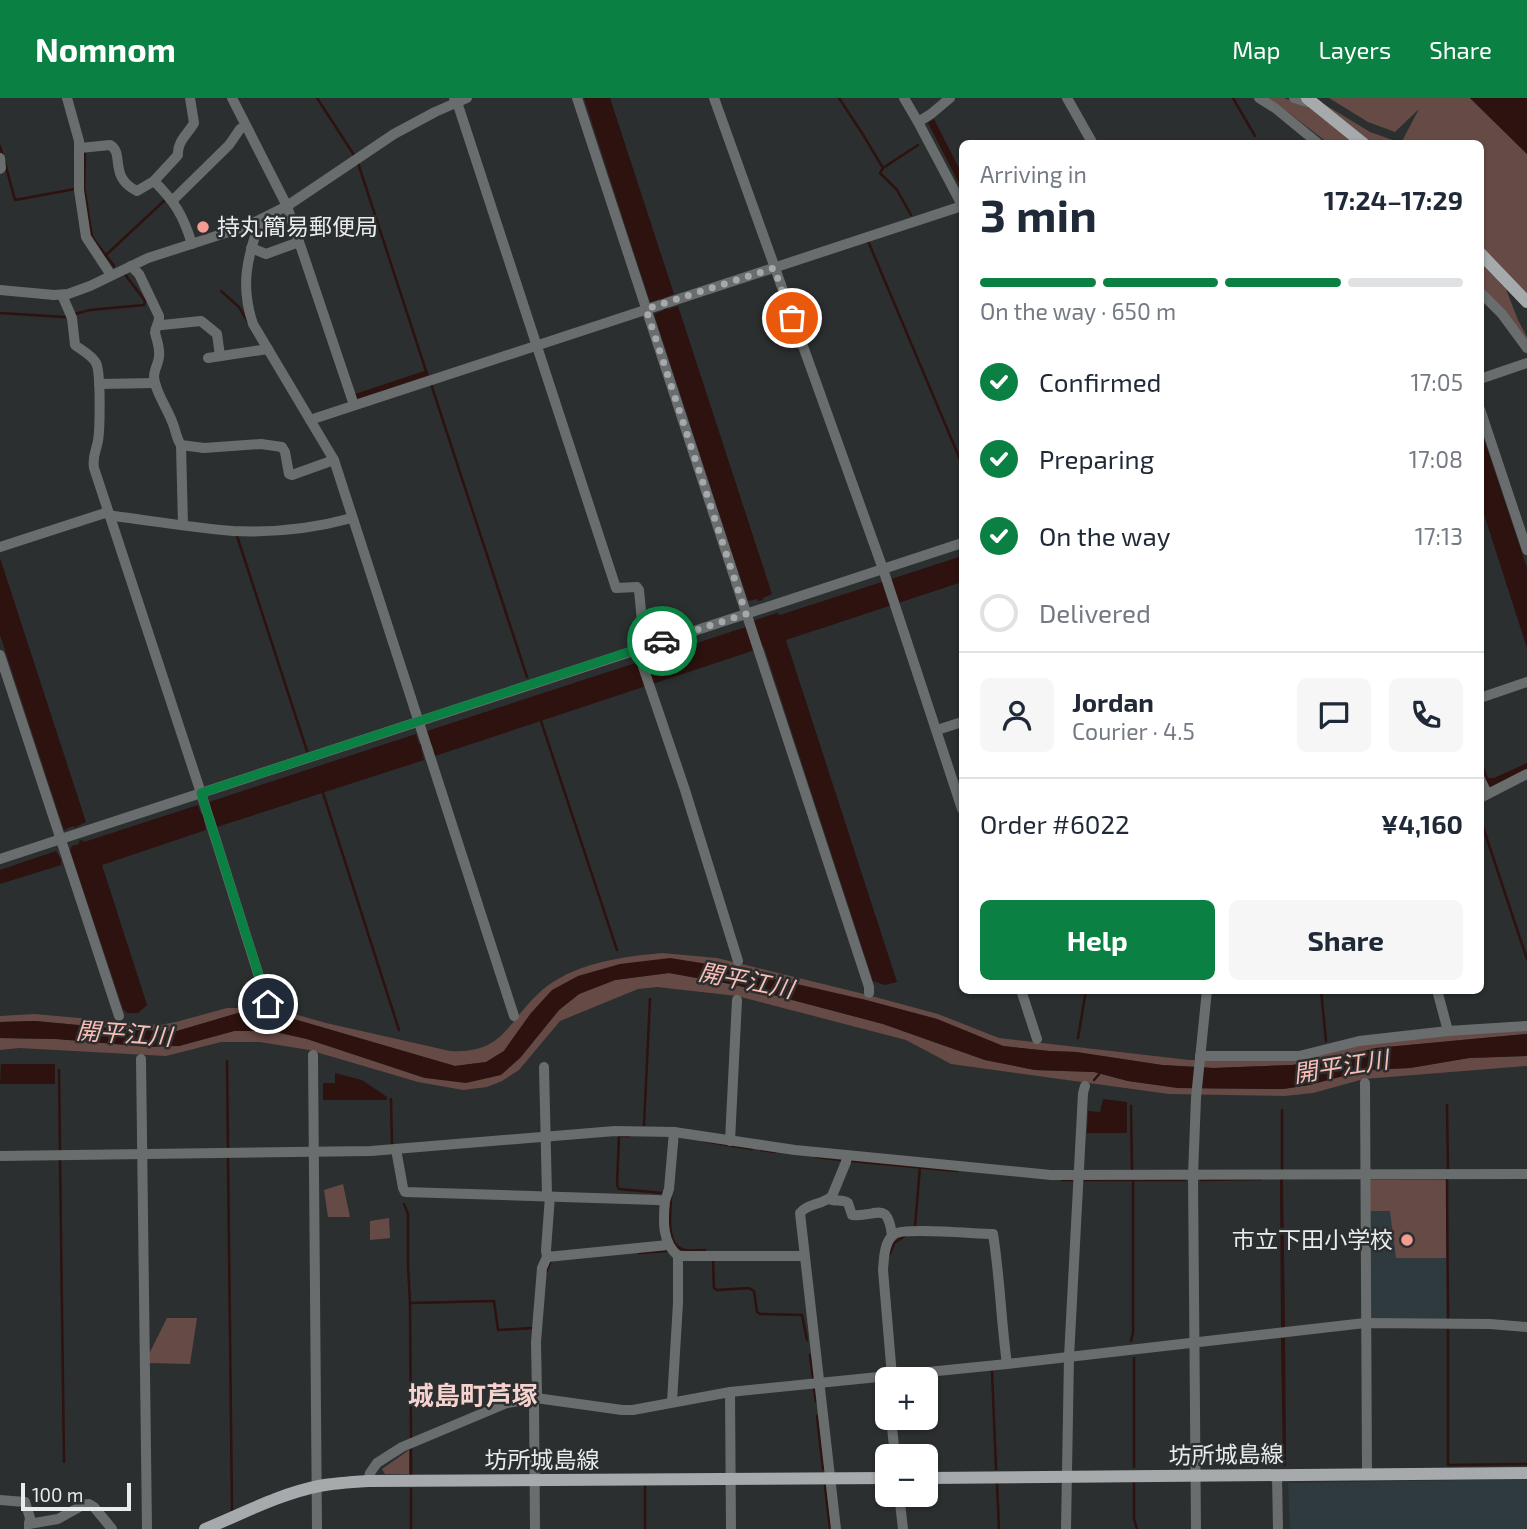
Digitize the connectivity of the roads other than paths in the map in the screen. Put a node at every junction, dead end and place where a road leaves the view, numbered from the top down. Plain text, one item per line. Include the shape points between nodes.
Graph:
1 (67, 98) edge
2 (190, 98) edge
3 (232, 98) edge
4 (577, 98) edge
5 (714, 98) edge
6 (904, 98) edge
7 (950, 98) edge
8 (1066, 98) edge
9 (1259, 98) edge
10 (1294, 98) edge
11 (459, 99) edge
12 (1311, 101) edge
13 (918, 122) junction
14 (246, 126) junction
15 (1091, 140) edge
16 (1314, 140) edge
17 (1359, 140) edge
18 (80, 148) junction
19 (0, 158) edge
20 (0, 169) edge
21 (154, 181) junction
22 (173, 200) junction
23 (959, 200) edge
24 (287, 206) junction
25 (959, 207) edge
26 (260, 221) junction
27 (299, 242) junction
28 (192, 244) junction
29 (251, 248) junction
30 (1484, 257) edge
31 (131, 266) junction
32 (774, 268) junction
33 (111, 275) junction
34 (0, 290) edge
35 (62, 295) junction
36 (1484, 296) edge
37 (1527, 302) edge
38 (646, 309) junction
39 (159, 323) junction
40 (537, 346) junction
41 (1527, 348) edge
42 (268, 349) junction
43 (220, 356) junction
44 (208, 358) dead end
45 (1527, 363) edge
46 (1484, 378) edge
47 (155, 383) junction
48 (99, 384) junction
49 (354, 405) junction
50 (310, 420) junction
51 (1484, 420) edge
52 (181, 444) junction
53 (334, 460) junction
54 (108, 514) junction
55 (352, 517) junction
56 (183, 525) junction
57 (1, 544) edge
58 (959, 544) edge
59 (1527, 550) edge
60 (885, 574) junction
61 (746, 614) junction
62 (641, 651) junction
63 (0, 655) edge
64 (1527, 682) edge
65 (1484, 697) edge
66 (418, 721) junction
67 (959, 723) edge
68 (937, 730) junction
69 (1527, 774) edge
70 (1484, 788) edge
71 (201, 793) junction
72 (959, 800) edge
73 (60, 839) junction
74 (0, 859) edge
75 (738, 961) dead end
76 (869, 993) dead end
77 (1022, 994) edge
78 (1207, 994) edge
79 (1438, 994) edge
80 (737, 1000) dead end
81 (268, 1004) dead end
82 (119, 1016) dead end
83 (514, 1016) dead end
84 (1527, 1026) edge
85 (1448, 1031) junction
86 (1037, 1039) dead end
87 (313, 1055) dead end
88 (1200, 1058) junction
89 (141, 1059) dead end
90 (544, 1067) dead end
91 (1365, 1083) dead end
92 (1084, 1086) dead end
93 (674, 1132) junction
94 (545, 1137) junction
95 (730, 1141) junction
96 (396, 1149) junction
97 (313, 1152) junction
98 (142, 1154) junction
99 (847, 1155) junction
100 (0, 1156) edge
101 (1527, 1174) edge
102 (1194, 1175) junction
103 (1364, 1175) junction
104 (1078, 1176) junction
105 (549, 1196) junction
106 (829, 1199) junction
107 (665, 1201) junction
108 (892, 1235) junction
109 (667, 1245) junction
110 (804, 1255) junction
111 (678, 1256) junction
112 (547, 1257) junction
113 (1365, 1323) junction
114 (1527, 1328) edge
115 (1195, 1343) junction
116 (1069, 1357) junction
117 (1007, 1364) junction
118 (888, 1367) edge
119 (938, 1372) edge
120 (875, 1378) edge
121 (818, 1383) junction
122 (730, 1392) junction
123 (536, 1398) junction
124 (672, 1402) junction
125 (1527, 1473) edge
126 (1367, 1474) junction
127 (1277, 1475) junction
128 (1196, 1476) junction
129 (1067, 1477) junction
130 (875, 1478) edge
131 (938, 1478) edge
132 (731, 1479) junction
133 (830, 1479) junction
134 (368, 1481) junction
135 (534, 1481) junction
136 (316, 1487) junction
137 (0, 1500) edge
138 (900, 1507) edge
139 (29, 1526) edge
140 (112, 1529) edge
141 (147, 1529) edge
142 (205, 1529) edge
143 (317, 1529) edge
144 (535, 1529) edge
145 (731, 1529) edge
146 (836, 1529) edge
147 (903, 1529) edge
148 (1066, 1529) edge
149 (1196, 1529) edge
150 (1278, 1529) edge

1 - 18 street
2 - 21 street via 194,123 182,139 178,155
3 - 14 street
4 - 38 street
5 - 32 street
6 - 13 street
7 - 13 street
8 - 15 street
9 - 16 street
10 - 12 street via 1311,105
11 - 24 street via 394,134
11 - 40 street
12 - 17 main road
13 - 23 street
14 - 22 street
14 - 24 street
18 - 21 street via 113,146 121,178 137,191
18 - 33 street via 79,190 86,237
19 - 20 street
21 - 22 street
22 - 28 street
24 - 26 street
24 - 27 street
25 - 32 street
26 - 28 street
26 - 29 street
27 - 29 street via 266,254
27 - 49 street
28 - 31 street
29 - 42 street via 248,304 253,324
30 - 37 main road
31 - 33 street
31 - 39 street via 139,274
32 - 38 street
32 - 60 street
33 - 35 street
34 - 35 street
35 - 48 street via 72,318 75,345 96,361
36 - 41 street
38 - 40 street
38 - 61 street
39 - 43 street via 201,321 217,334
39 - 47 street via 155,330 159,358
40 - 49 street
40 - 62 street via 616,588 639,590
42 - 43 street
42 - 50 street
43 - 44 street
45 - 46 street
47 - 48 street
47 - 52 street
48 - 54 street via 99,439 93,461
49 - 50 street
50 - 53 street
51 - 59 street
52 - 53 street via 282,447 292,475
52 - 56 street
53 - 55 street
54 - 56 street
54 - 57 street
54 - 71 street
55 - 56 street via 268,531
55 - 66 street
58 - 60 street
60 - 61 street
60 - 68 street
61 - 62 street
61 - 76 street
62 - 66 street
62 - 75 street
63 - 73 street
64 - 65 street
66 - 71 street
66 - 83 street
67 - 68 street
68 - 72 street
69 - 70 street
71 - 73 street
71 - 81 street
73 - 74 street
73 - 82 street
77 - 86 street
78 - 88 street
79 - 85 street
80 - 95 street
84 - 85 street
85 - 88 street via 1359,1041 1299,1056
87 - 97 street
88 - 102 street
89 - 98 street
90 - 94 street
91 - 103 street
92 - 104 street
93 - 94 street
93 - 95 street
93 - 107 street
94 - 96 street
94 - 105 street
95 - 99 street
96 - 97 street
96 - 105 street via 405,1192
97 - 98 street
97 - 136 street
98 - 100 street
98 - 141 street
99 - 104 street
99 - 106 street
101 - 103 street
102 - 103 street
102 - 104 street
102 - 115 street
103 - 113 street
104 - 116 street
105 - 107 street
105 - 112 street
106 - 108 street via 848,1203 852,1215 887,1215
106 - 110 street via 800,1213
107 - 109 street
108 - 117 street via 914,1230 993,1234
108 - 118 street via 883,1270
109 - 111 street
109 - 112 street
110 - 111 street
110 - 121 street
111 - 124 street
112 - 123 street via 542,1268 536,1342
113 - 114 street
113 - 115 street
113 - 126 street
115 - 116 street
115 - 128 street
116 - 117 street
116 - 129 street
117 - 119 street
120 - 121 street
121 - 122 street
121 - 133 street
122 - 124 street
122 - 132 street
123 - 124 street via 622,1410
123 - 134 street via 507,1403 402,1447 377,1463
123 - 135 street
125 - 126 main road, 坊所城島線
126 - 127 main road, 坊所城島線
127 - 128 main road, 坊所城島線
127 - 150 street
128 - 129 main road, 坊所城島線
128 - 149 street
129 - 131 main road, 坊所城島線
129 - 148 street
130 - 133 main road, 坊所城島線
132 - 133 main road, 坊所城島線
132 - 135 main road, 坊所城島線
132 - 145 street
133 - 146 street
134 - 135 main road, 坊所城島線
134 - 136 main road, 坊所城島線
135 - 144 street
136 - 142 main road, 坊所城島線
136 - 143 street
137 - 139 street via 25,1502
138 - 147 street
139 - 140 street via 89,1504

